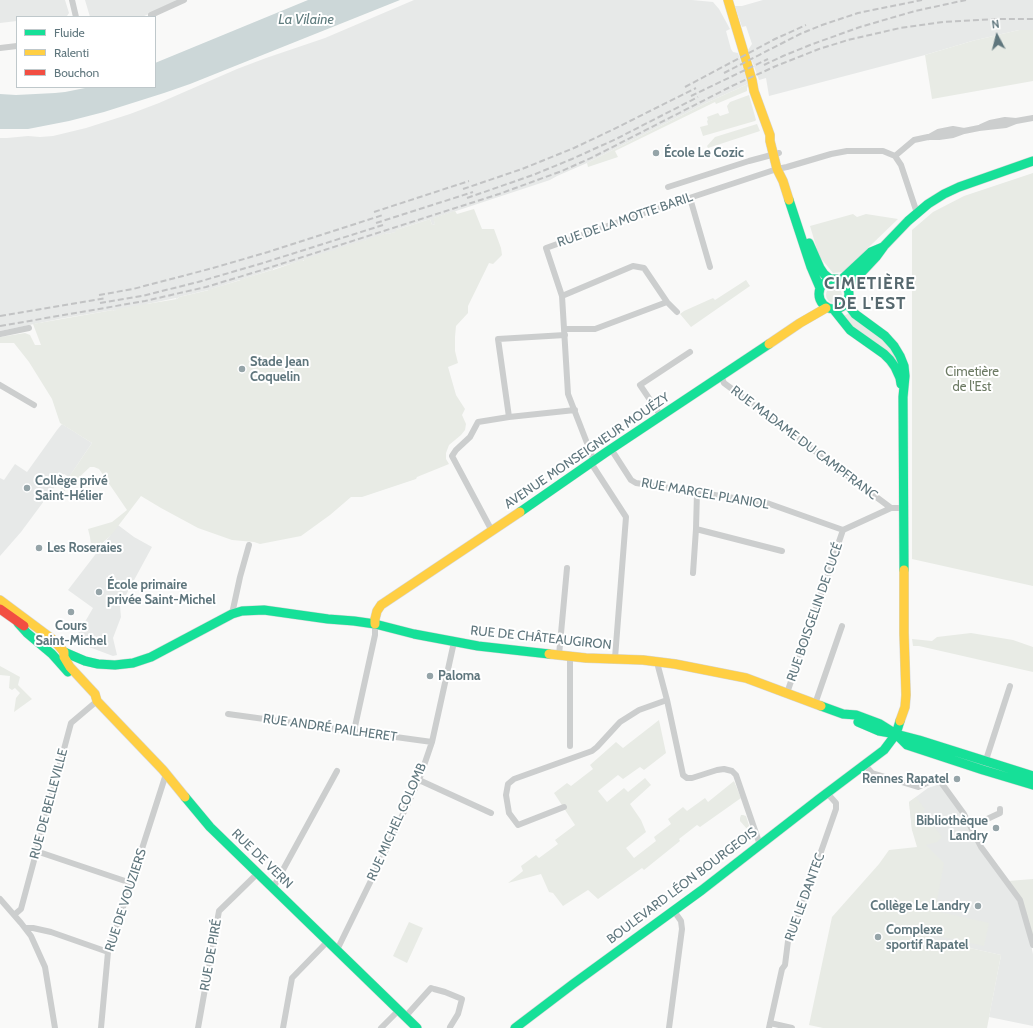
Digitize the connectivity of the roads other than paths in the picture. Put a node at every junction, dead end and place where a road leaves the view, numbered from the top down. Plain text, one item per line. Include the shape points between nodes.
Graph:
1 (72, 0) edge
2 (184, 0) edge
3 (728, 0) edge
4 (151, 15) dead end
5 (76, 16) edge
6 (16, 46) edge
7 (0, 48) edge
8 (1033, 118) edge
9 (776, 154) junction
10 (895, 156) junction
11 (1033, 161) edge
12 (780, 168) junction
13 (668, 187) dead end
14 (690, 198) junction
15 (917, 213) junction
16 (710, 267) dead end
17 (830, 280) junction
18 (844, 283) junction
19 (820, 288) junction
20 (562, 296) junction
21 (667, 302) junction
22 (847, 303) junction
23 (830, 309) junction
24 (676, 312) dead end
25 (29, 328) dead end
26 (564, 332) junction
27 (0, 334) edge
28 (690, 352) dead end
29 (720, 376) junction
30 (0, 385) edge
31 (903, 397) junction
32 (34, 405) dead end
33 (575, 410) junction
34 (661, 416) junction
35 (509, 417) junction
36 (611, 449) junction
37 (593, 462) junction
38 (696, 492) junction
39 (892, 508) junction
40 (903, 508) junction
41 (696, 529) junction
42 (843, 530) junction
43 (492, 531) junction
44 (249, 545) dead end
45 (782, 551) dead end
46 (567, 568) dead end
47 (693, 573) dead end
48 (0, 600) edge
49 (0, 609) edge
50 (232, 614) junction
51 (18, 623) junction
52 (375, 624) junction
53 (842, 626) dead end
54 (454, 642) junction
55 (64, 652) junction
56 (559, 655) junction
57 (570, 656) junction
58 (615, 658) junction
59 (657, 662) junction
60 (1010, 686) dead end
61 (787, 693) junction
62 (667, 700) junction
63 (97, 701) junction
64 (815, 704) junction
65 (228, 714) dead end
66 (354, 731) junction
67 (896, 734) junction
68 (432, 742) junction
69 (570, 746) dead end
70 (986, 761) junction
71 (865, 765) junction
72 (983, 770) junction
73 (337, 771) dead end
74 (166, 774) junction
75 (1033, 776) edge
76 (419, 780) junction
77 (1033, 785) edge
78 (827, 793) junction
79 (564, 807) dead end
80 (1000, 809) dead end
81 (491, 813) dead end
82 (985, 820) dead end
83 (760, 845) junction
84 (36, 851) junction
85 (258, 873) junction
86 (131, 883) junction
87 (273, 888) junction
88 (0, 898) edge
89 (674, 911) junction
90 (14, 915) junction
91 (26, 928) junction
92 (328, 941) junction
93 (1033, 945) edge
94 (337, 950) junction
95 (108, 952) junction
96 (402, 1014) junction
97 (770, 1025) edge
98 (450, 1027) dead end
99 (55, 1028) edge
100 (101, 1028) edge
101 (198, 1028) edge
102 (282, 1028) edge
103 (381, 1028) edge
104 (417, 1028) edge
105 (515, 1028) edge
106 (669, 1028) edge
107 (792, 1028) edge

1 - 5 street
2 - 4 street
3 - 9 main road via 754,91
6 - 7 street
8 - 10 street via 954,135 914,140
9 - 12 main road
9 - 13 street
10 - 12 street, RUE DE LA MOTTE BARIL via 884,151 847,151
10 - 15 street via 901,165
11 - 15 main road via 959,187
12 - 14 street, RUE DE LA MOTTE BARIL
12 - 17 main road via 788,179 802,228 820,268
12 - 19 main road via 810,267
14 - 16 street
14 - 20 street, RUE DE LA MOTTE BARIL via 546,248
15 - 18 main road via 884,246 870,252
17 - 18 main road
17 - 19 main road
18 - 22 main road via 850,292
19 - 23 main road via 819,297 822,305
20 - 21 street via 633,266 644,268
20 - 26 street, RUE DE LA MOTTE BARIL
21 - 24 street
21 - 26 street via 595,329
22 - 23 main road via 841,308
22 - 31 main road via 855,314 885,336 897,350 904,366
23 - 29 main road, AVENUE MONSEIGNEUR MOUÉZY via 800,323
23 - 31 main road via 850,330 893,363 900,378
25 - 27 street
26 - 33 street, RUE DE LA MOTTE BARIL via 568,394
26 - 35 street via 498,339
28 - 34 street via 640,385
29 - 34 main road, AVENUE MONSEIGNEUR MOUÉZY
29 - 39 street, RUE MADAME DU CAMPFRANC via 724,383
30 - 32 street
31 - 40 main road
33 - 35 street
33 - 37 street, RUE DE LA MOTTE BARIL
34 - 36 main road, AVENUE MONSEIGNEUR MOUÉZY
35 - 43 street via 478,422 470,437 452,456
36 - 37 main road, AVENUE MONSEIGNEUR MOUÉZY
36 - 38 street, RUE MARCEL PLANIOL via 631,480 636,483
37 - 43 main road, AVENUE MONSEIGNEUR MOUÉZY
37 - 58 street, RUE DE LA MOTTE BARIL via 626,518
38 - 41 street
38 - 42 street, RUE MARCEL PLANIOL via 767,503
39 - 40 street
39 - 42 street
40 - 67 main road via 906,701
41 - 45 street
41 - 47 street
42 - 61 street, RUE BOISGELIN DE CUCÉ
43 - 52 main road, AVENUE MONSEIGNEUR MOUÉZY via 381,605 377,611
44 - 50 street
46 - 56 street
48 - 55 main road via 51,638
49 - 51 main road
50 - 52 main road, RUE DE CHÂTEAUGIRON via 264,610
50 - 55 main road, RUE DE CHÂTEAUGIRON via 151,657 133,663 98,664
51 - 55 main road, RUE DE CHÂTEAUGIRON via 52,647
51 - 63 main road, RUE DE VERN via 52,654 90,698
52 - 54 main road, RUE DE CHÂTEAUGIRON
52 - 66 street via 375,635
53 - 64 street
54 - 56 main road, RUE DE CHÂTEAUGIRON
54 - 68 street, RUE MICHEL COLOMB
55 - 63 main road, RUE DE VERN via 70,667 95,694
56 - 57 main road, RUE DE CHÂTEAUGIRON
57 - 58 main road, RUE DE CHÂTEAUGIRON
57 - 69 street
58 - 59 main road, RUE DE CHÂTEAUGIRON
59 - 61 main road, RUE DE CHÂTEAUGIRON via 746,678
59 - 62 street
60 - 70 street
61 - 64 main road, RUE DE CHÂTEAUGIRON
62 - 79 street via 639,710 620,722 592,751 514,779 508,784 506,795 509,813 518,825
62 - 83 street via 682,775 692,778 717,770 732,771 736,775
63 - 74 main road, RUE DE VERN
63 - 84 street, RUE DE BELLEVILLE via 71,723
64 - 67 main road, RUE DE CHÂTEAUGIRON via 878,730
65 - 66 street, RUE ANDRÉ PAILHERET
66 - 68 street, RUE ANDRÉ PAILHERET
67 - 70 main road, RUE DE CHÂTEAUGIRON
67 - 71 main road, BOULEVARD LÉON BOURGEOIS via 884,750
67 - 72 main road, RUE DE CHÂTEAUGIRON via 907,745
68 - 76 street, RUE MICHEL COLOMB
70 - 72 street
70 - 75 main road, RUE DE CHÂTEAUGIRON
71 - 78 main road, BOULEVARD LÉON BOURGEOIS
71 - 93 street via 872,772 918,787 940,781 964,814 981,847 1020,900
72 - 77 main road, RUE DE CHÂTEAUGIRON
73 - 87 street
74 - 85 main road, RUE DE VERN via 210,827
74 - 86 street, RUE DE VOUZIERS
76 - 81 street
76 - 94 street, RUE MICHEL COLOMB
78 - 83 main road, BOULEVARD LÉON BOURGEOIS
78 - 97 street, RUE LE DANTEC via 836,803 836,809 788,941 785,965 782,968
80 - 82 street via 1000,813
83 - 89 main road, BOULEVARD LÉON BOURGEOIS
84 - 86 street
84 - 90 street, RUE DE BELLEVILLE via 21,909
85 - 87 main road, RUE DE VERN
85 - 101 street, RUE DE PIRÉ via 219,911
86 - 95 street, RUE DE VOUZIERS
87 - 92 main road, RUE DE VERN
88 - 90 street
89 - 105 main road, BOULEVARD LÉON BOURGEOIS
89 - 106 street via 681,921 682,929
90 - 91 street
91 - 95 street via 51,932
91 - 99 street via 45,967
92 - 94 main road, RUE DE VERN
92 - 102 street via 292,978
94 - 96 main road, RUE DE VERN
95 - 100 street, RUE DE VOUZIERS
96 - 98 street via 431,988 437,989 462,999 458,1014
96 - 103 street
96 - 104 main road, RUE DE VERN
97 - 107 street

